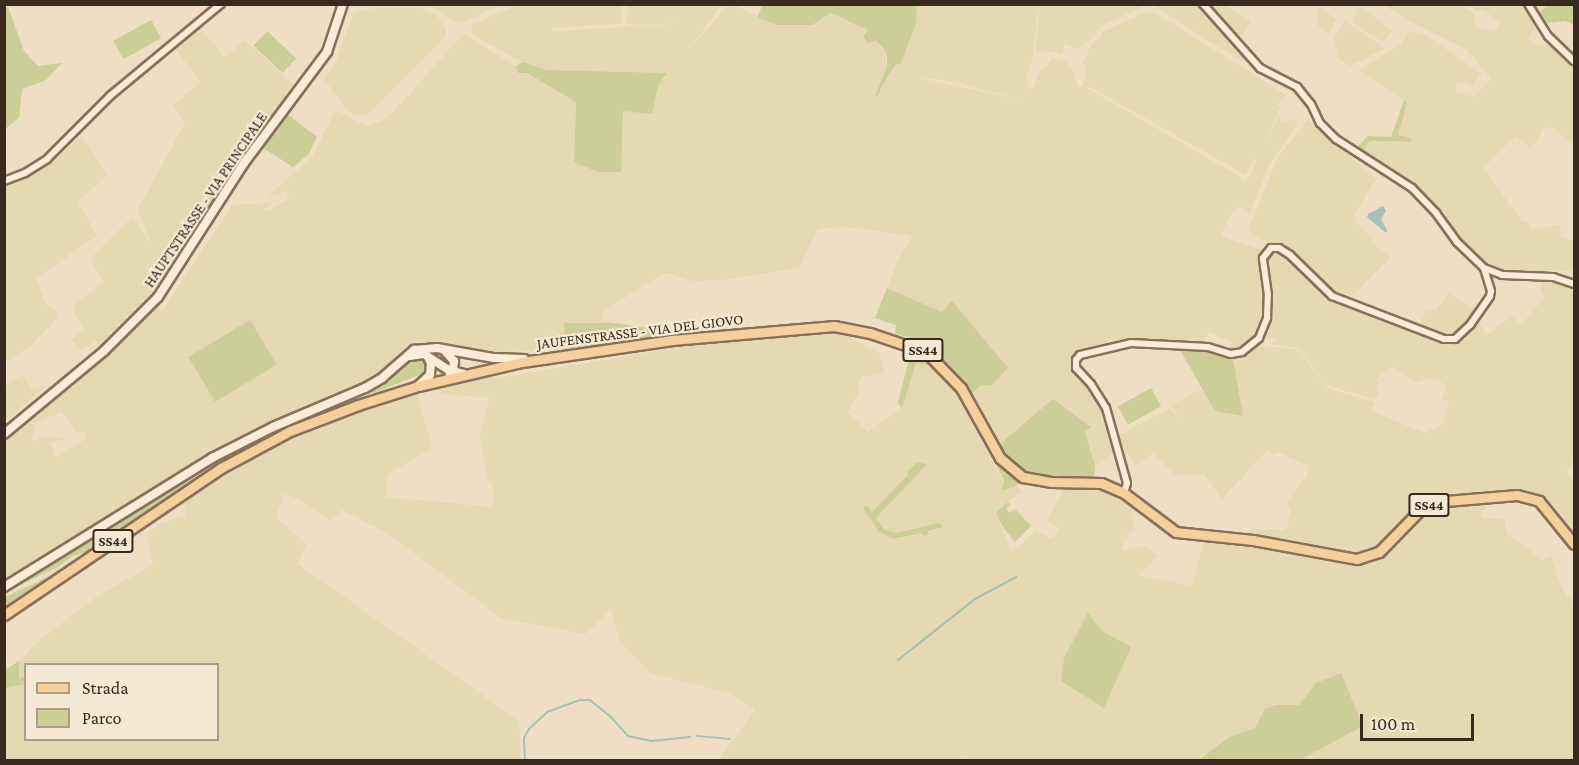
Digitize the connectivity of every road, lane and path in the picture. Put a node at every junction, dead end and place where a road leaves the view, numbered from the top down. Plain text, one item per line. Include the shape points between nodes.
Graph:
1 (221, 4) edge
2 (343, 4) edge
3 (1203, 4) edge
4 (1528, 4) edge
5 (1575, 61) edge
6 (4, 182) edge
7 (1484, 267) junction
8 (1575, 284) edge
9 (437, 348) junction
10 (424, 354) junction
11 (406, 357) junction
12 (561, 357) junction
13 (452, 372) junction
14 (465, 375) junction
15 (442, 380) junction
16 (418, 386) junction
17 (4, 434) edge
18 (1124, 493) junction
19 (1575, 544) edge
20 (4, 587) edge
21 (4, 615) edge

1 - 6 street via 110,96 47,159
2 - 17 street, HAUPTSTRASSE - VIA PRINCIPALE via 327,52 244,163 158,297 104,351
3 - 7 street via 1260,68 1297,87 1320,123 1336,138 1412,188 1457,242
4 - 5 street via 1548,36
7 - 8 street via 1502,275 1553,277
7 - 18 street via 1490,296 1481,312 1455,339 1444,339 1332,296 1290,255 1270,248 1263,258 1267,318 1259,338 1242,352 1131,343 1080,355 1076,369 1106,408 1127,483
9 - 11 street via 418,348
9 - 12 street via 494,358
9 - 13 street via 453,358
10 - 11 street
10 - 13 street
10 - 16 street via 430,359 432,370
11 - 20 street via 365,388 273,427 183,475
12 - 14 main road, JAUFENSTRASSE - VIA DEL GIOVO / SS44
12 - 18 main road, JAUFENSTRASSE - VIA DEL GIOVO / SS44 via 672,340 834,326 870,333 916,347 942,366 971,403 1000,458 1023,477 1093,482
13 - 14 street
13 - 15 street
14 - 15 main road, JAUFENSTRASSE - VIA DEL GIOVO / SS44
15 - 16 main road, JAUFENSTRASSE - VIA DEL GIOVO / SS44
16 - 21 main road, JAUFENSTRASSE - VIA DEL GIOVO / SS44 via 314,421 221,468
18 - 19 main road, JAUFENSTRASSE - VIA DEL GIOVO / SS44 via 1176,532 1253,540 1357,559 1379,552 1420,510 1434,502 1517,495 1539,501

